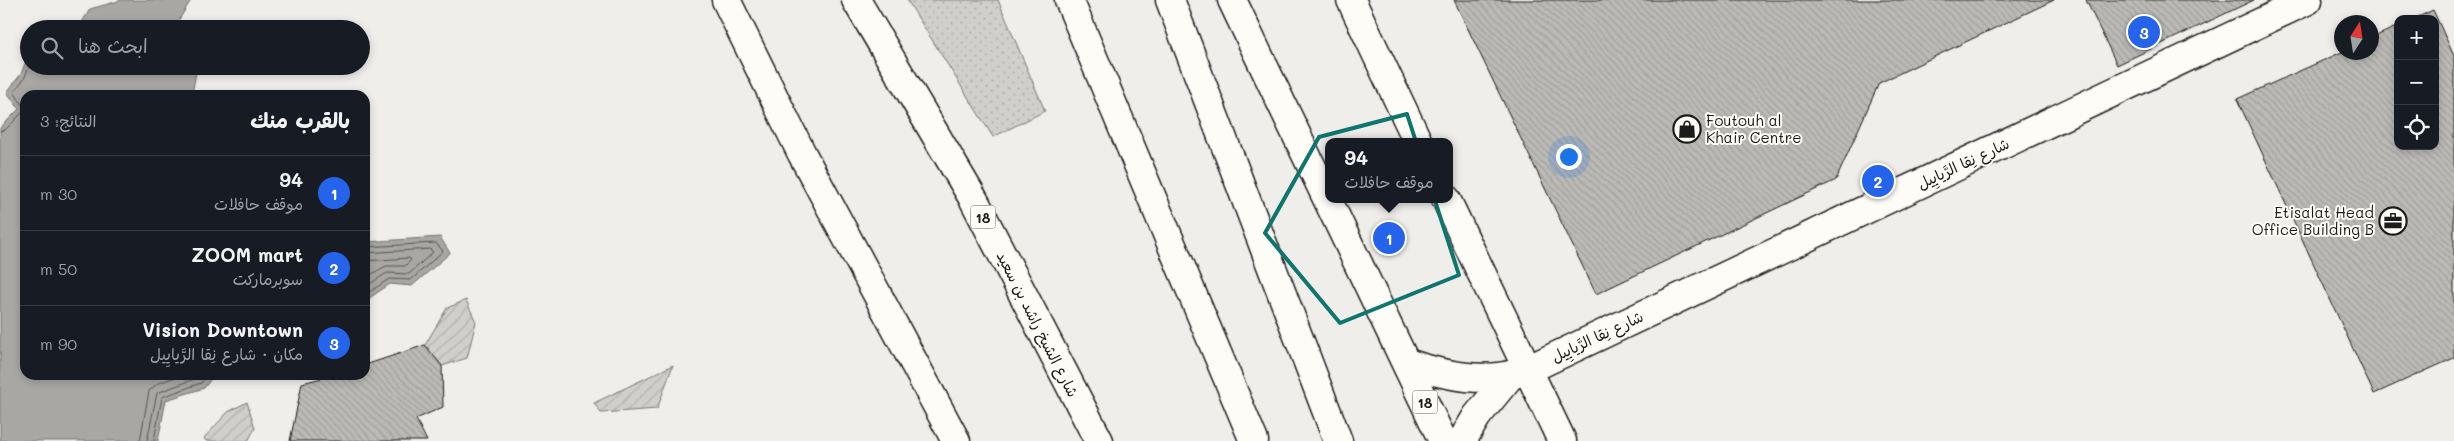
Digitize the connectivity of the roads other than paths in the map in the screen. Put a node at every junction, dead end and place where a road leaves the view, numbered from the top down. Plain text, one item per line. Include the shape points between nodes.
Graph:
1 (726, 0) edge
2 (856, 0) edge
3 (1069, 0) edge
4 (1170, 0) edge
5 (1232, 0) edge
6 (1351, 0) edge
7 (2308, 0) edge
8 (1416, 138) edge
9 (1325, 193) edge
10 (1330, 203) edge
11 (1448, 203) edge
12 (1407, 363) junction
13 (1518, 373) junction
14 (956, 441) edge
15 (1099, 441) edge
16 (1254, 441) edge
17 (1338, 441) edge
18 (1443, 441) edge
19 (1462, 441) edge
20 (1562, 441) edge

1 - 14 main road via 802,154
2 - 15 main road, شارع الشيخ راشد بن سعيد / 18 via 974,200
3 - 16 main road
4 - 17 main road
5 - 9 main road, 18
6 - 8 main road
7 - 13 main road, شارع نِقا الرَّيايِيل
10 - 12 main road, 18
11 - 13 main road
12 - 13 main road, شارع نِقا الرَّيايِيل via 1457,376 1483,378
12 - 18 main road, 18
13 - 19 main road, شارع نِقا الرَّيايِيل via 1477,416
13 - 20 main road

